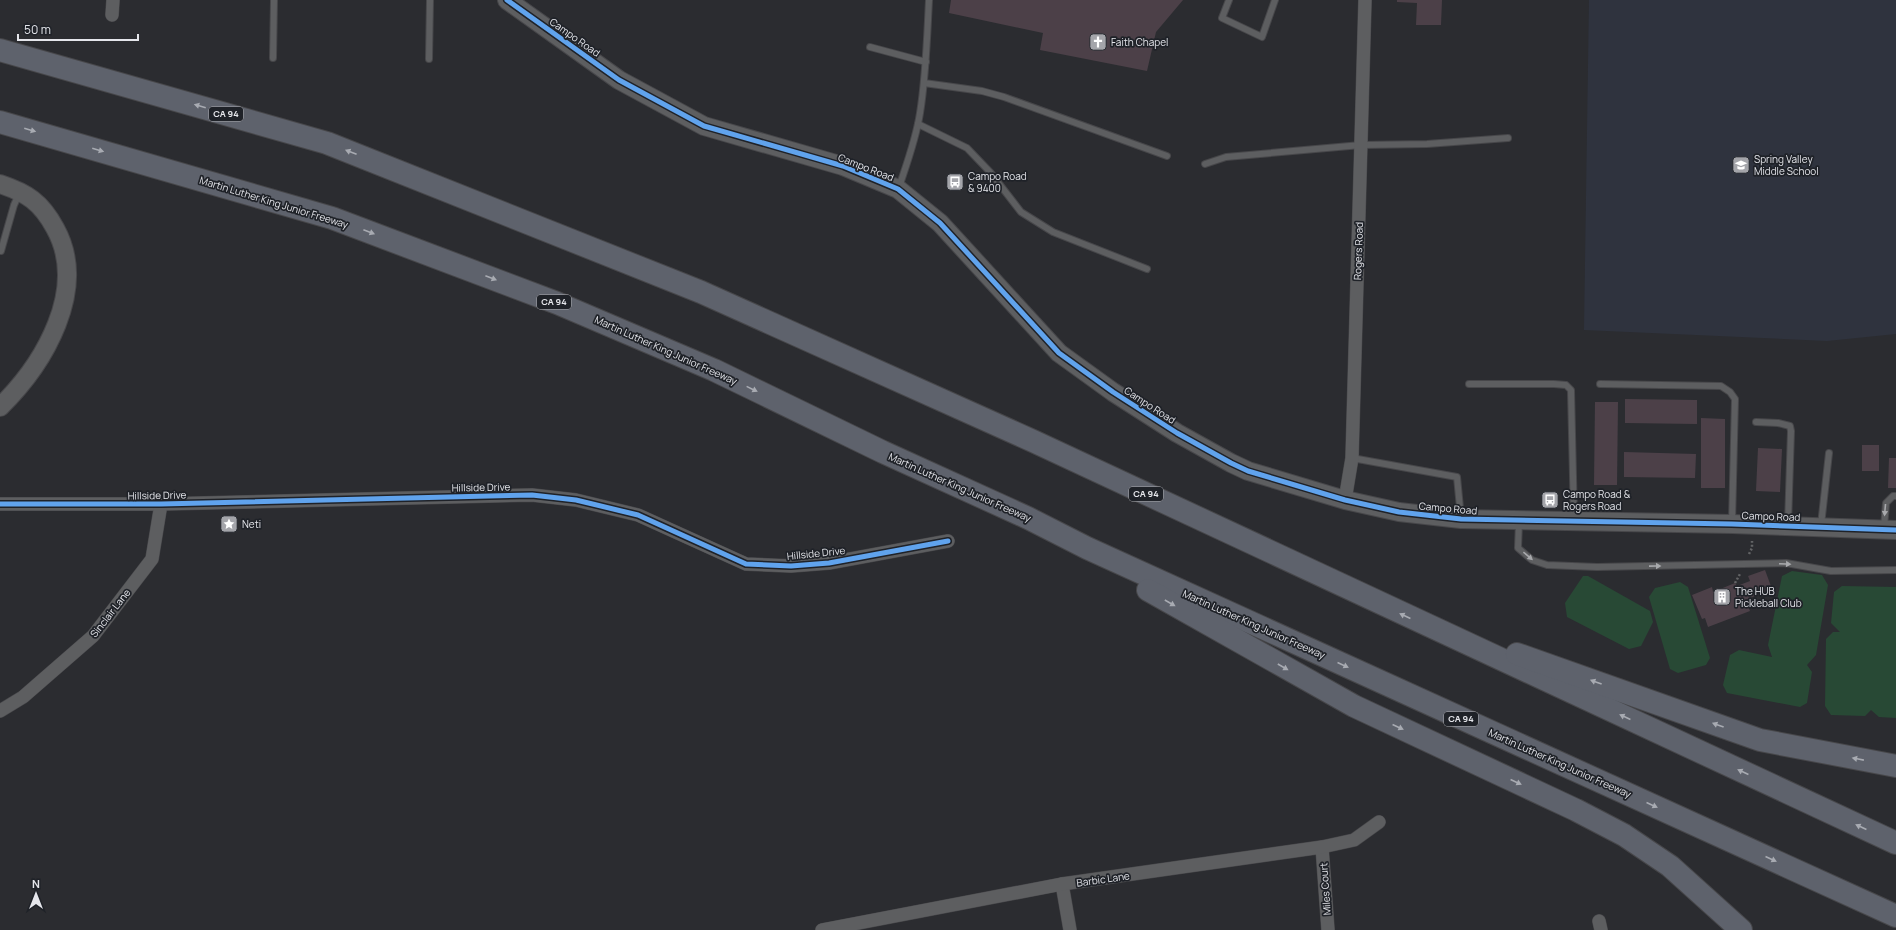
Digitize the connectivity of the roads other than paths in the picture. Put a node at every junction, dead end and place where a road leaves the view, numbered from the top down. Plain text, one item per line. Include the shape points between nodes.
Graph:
1 (113, 0) edge
2 (274, 0) edge
3 (430, 0) edge
4 (507, 0) edge
5 (929, 0) edge
6 (1229, 0) edge
7 (1275, 0) edge
8 (1365, 0) edge
9 (112, 15) dead end
10 (0, 42) edge
11 (870, 47) dead end
12 (0, 50) edge
13 (273, 58) dead end
14 (429, 60) dead end
15 (926, 62) junction
16 (63, 67) junction
17 (924, 83) junction
18 (3, 123) edge
19 (918, 124) junction
20 (1508, 138) dead end
21 (1361, 145) junction
22 (1167, 156) dead end
23 (1205, 164) dead end
24 (0, 184) edge
25 (898, 189) junction
26 (21, 191) junction
27 (1, 251) edge
28 (1147, 269) dead end
29 (1469, 384) dead end
30 (1600, 384) dead end
31 (6, 399) edge
32 (1756, 422) dead end
33 (1829, 453) dead end
34 (1352, 458) junction
35 (1896, 496) edge
36 (1345, 500) junction
37 (0, 504) edge
38 (161, 504) junction
39 (1028, 518) junction
40 (1461, 519) junction
41 (1519, 521) junction
42 (1574, 522) junction
43 (1732, 524) junction
44 (1788, 525) junction
45 (1821, 527) junction
46 (1890, 530) edge
47 (948, 541) dead end
48 (1896, 570) edge
49 (1428, 627) junction
50 (0, 711) edge
51 (1896, 766) edge
52 (1379, 822) dead end
53 (1896, 843) edge
54 (1322, 847) junction
55 (1062, 884) junction
56 (1896, 916) edge
57 (822, 930) edge
58 (1070, 930) edge
59 (1328, 930) edge
60 (1741, 930) edge

1 - 9 street
2 - 13 lane
3 - 14 lane
4 - 25 main road, Campo Road via 619,80 704,126 843,166
5 - 15 lane
6 - 7 lane via 1222,18 1262,37
8 - 21 street, Rogers Road
10 - 16 highway
11 - 15 lane
12 - 16 highway, CA 94
15 - 17 lane
49 -> 16 highway, CA 94 via 1033,441 702,292 328,143
17 - 19 lane
17 - 22 lane via 982,90
18 -> 39 highway, Martin Luther King Junior Freeway / CA 94 via 332,218 557,303 714,370 883,452
19 - 25 lane
19 - 28 lane via 967,148 990,172 1021,212 1052,232
20 - 21 lane via 1427,144
21 - 23 lane via 1226,157
21 - 34 street, Rogers Road
24 - 26 main road
25 - 36 main road, Campo Road via 940,223 1059,353 1113,392 1230,463 1248,471
26 - 27 lane via 14,205
26 - 31 main road via 38,205 51,221 64,248 68,275 61,314 44,352
29 - 42 lane via 1554,384 1566,385 1571,390
30 - 43 lane via 1721,386 1730,392 1735,400
32 - 44 lane via 1790,426 1792,431
33 - 45 lane
34 - 36 street, Rogers Road
34 - 40 lane via 1458,476
35 -> 46 lane via 1886,503
36 - 40 main road, Campo Road via 1399,512
37 - 38 street, Hillside Drive
38 - 47 street, Hillside Drive via 532,495 576,500 638,515 746,564 791,566 829,563
38 - 50 street, Sinclair Lane via 152,559 93,636 23,697
39 -> 56 highway, Martin Luther King Junior Freeway / CA 94 via 1087,548
39 -> 60 highway via 1121,575 1354,706 1624,835 1670,866
40 - 41 main road, Campo Road
41 - 42 main road, Campo Road
41 -> 48 lane via 1518,548 1532,560 1548,565 1597,567 1786,563 1831,571
42 - 43 main road, Campo Road
43 - 44 main road, Campo Road
44 - 45 main road, Campo Road
45 - 46 main road, Campo Road
51 -> 49 highway via 1760,740 1504,649
53 -> 49 highway, CA 94
52 - 54 street, Barbic Lane via 1354,840
54 - 55 street, Barbic Lane
54 - 59 street, Miles Court
55 - 57 street, Barbic Lane
55 - 58 street

